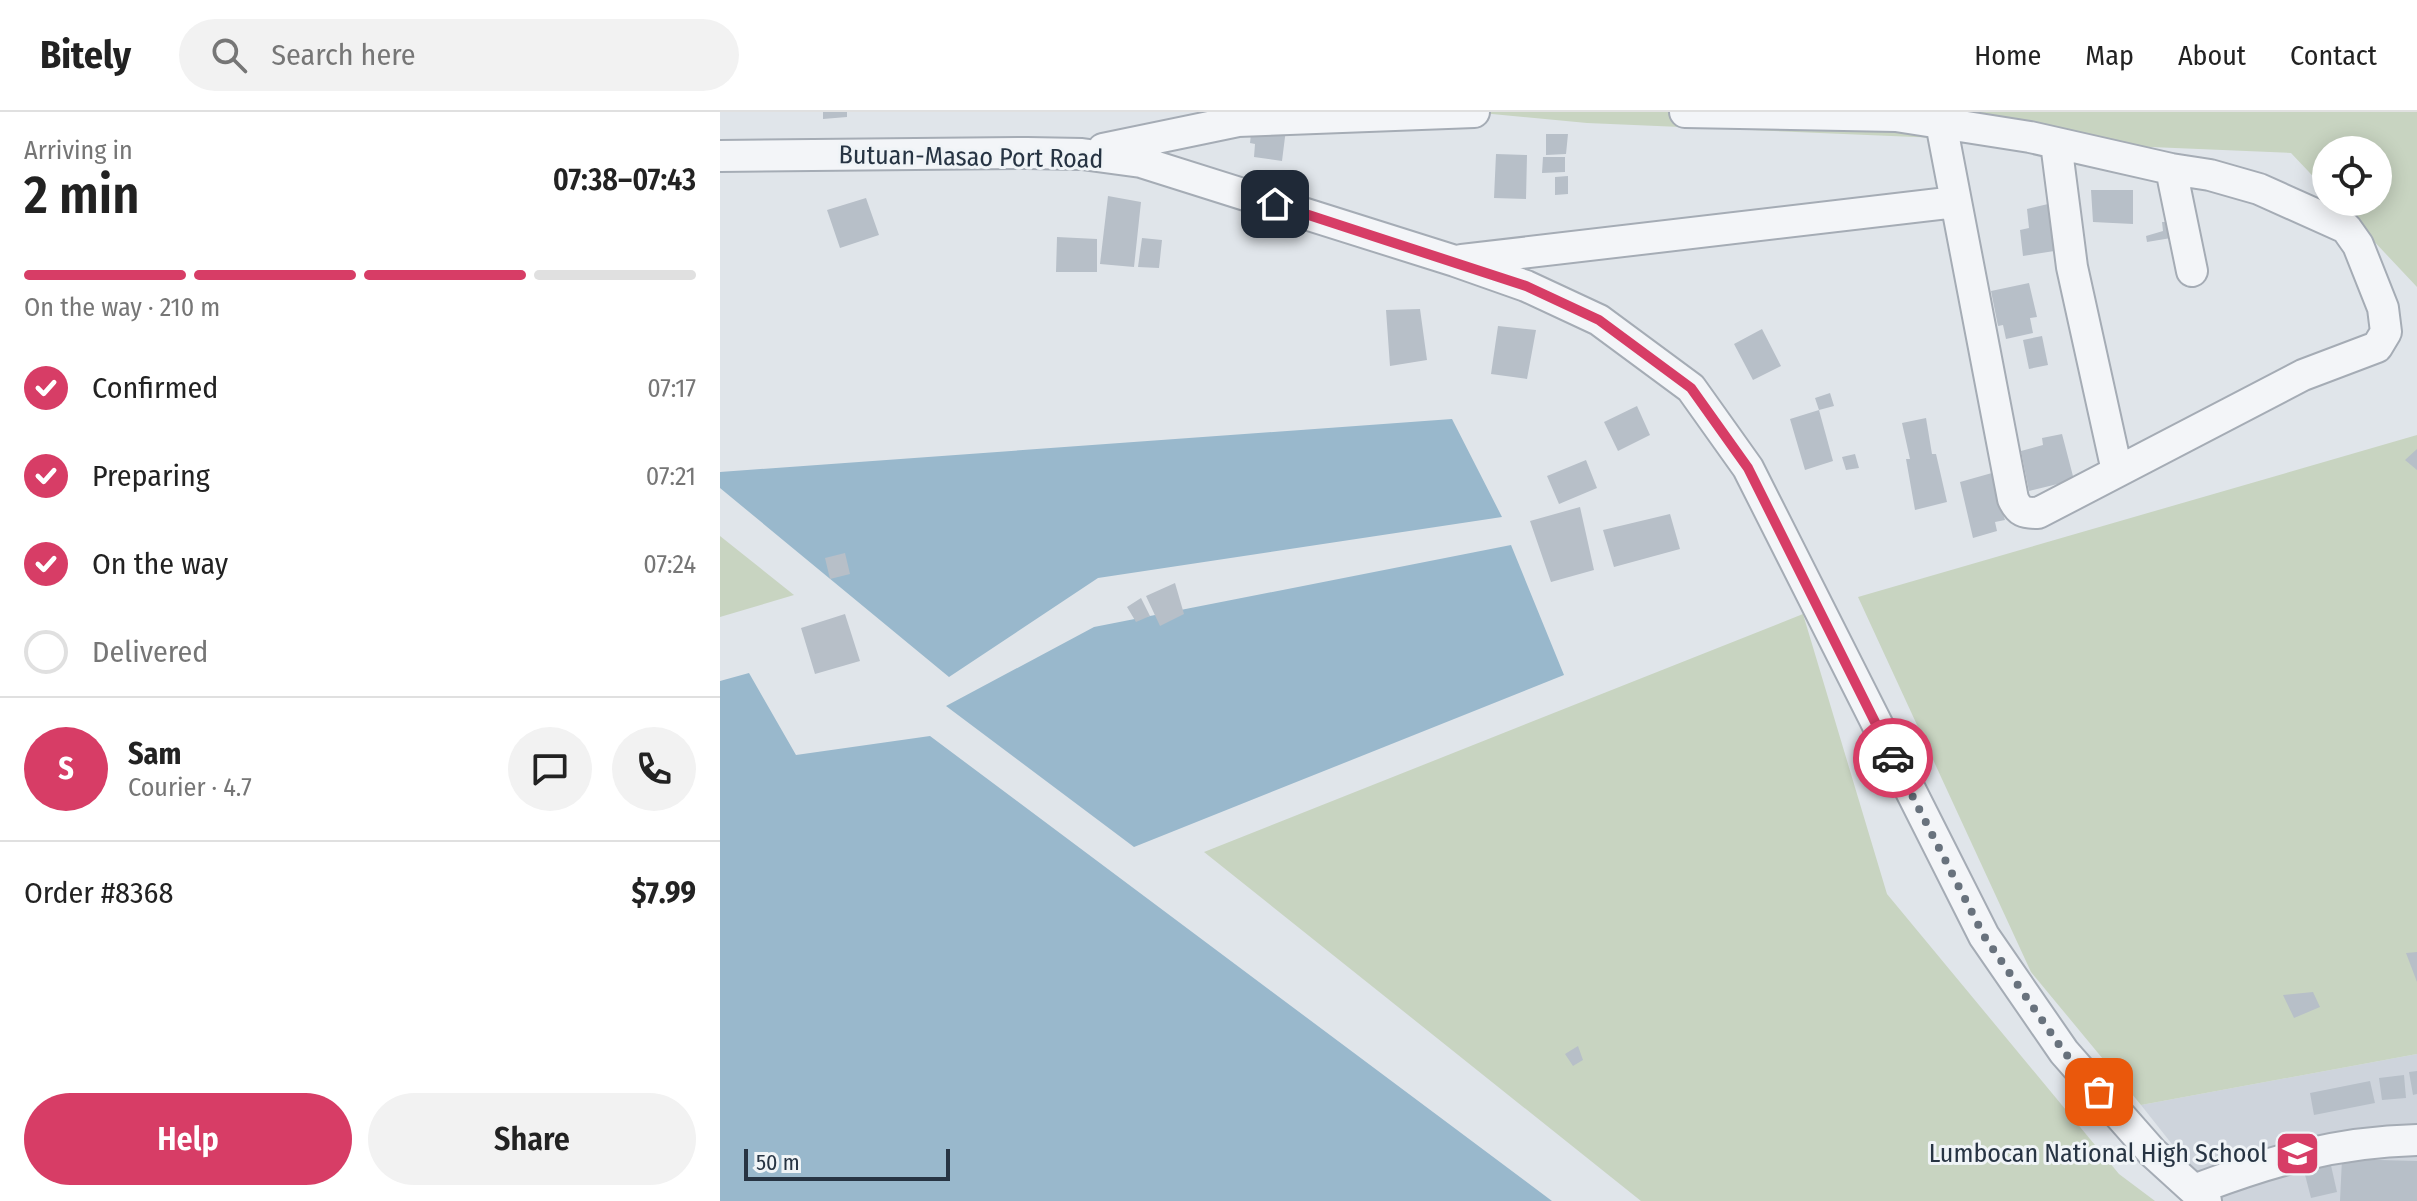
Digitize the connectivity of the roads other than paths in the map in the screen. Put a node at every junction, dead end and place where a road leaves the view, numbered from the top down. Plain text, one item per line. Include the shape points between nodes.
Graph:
1 (1474, 112) edge
2 (1685, 112) edge
3 (1941, 123) junction
4 (2056, 143) junction
5 (1082, 154) junction
6 (720, 156) edge
7 (2171, 169) junction
8 (1956, 202) junction
9 (1455, 261) junction
10 (2192, 271) dead end
11 (2117, 471) junction
12 (2417, 1140) edge
13 (2200, 1196) edge

1 - 5 street via 1238,121
2 - 3 street via 1896,116
3 - 4 street
3 - 8 street
4 - 7 street
4 - 11 street via 2072,267
5 - 6 street, Butuan-Masao Port Road
5 - 9 street, Butuan-Masao Port Road via 1141,162
7 - 10 street
7 - 11 street via 2259,189 2346,228 2383,308 2386,332 2377,347 2303,375
8 - 9 street
8 - 11 street via 2018,510 2038,513
9 - 13 street, Butuan-Masao Port Road via 1599,320 1691,388 1748,468 1984,936 2064,1052 2152,1152
12 - 13 street via 2303,1153 2243,1172

